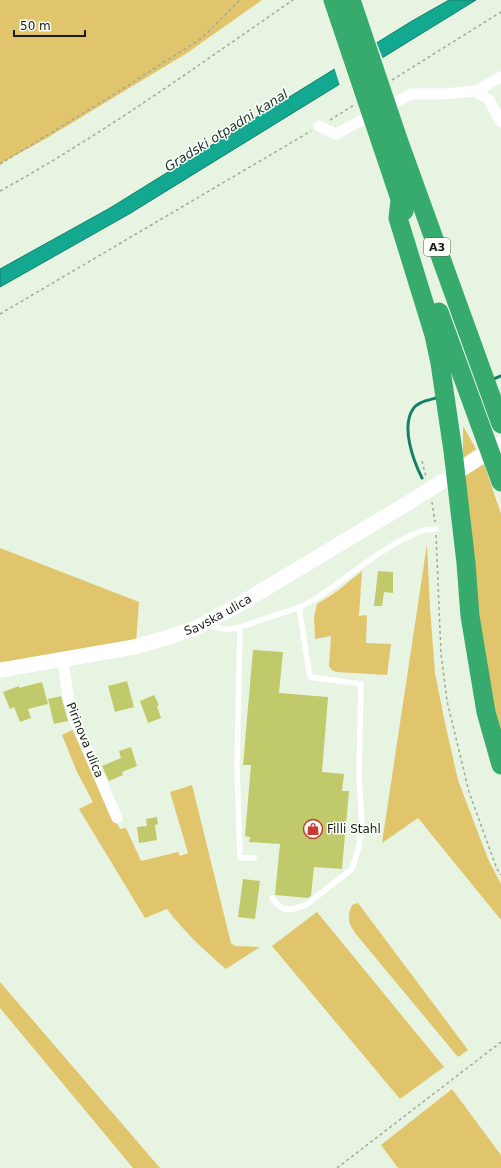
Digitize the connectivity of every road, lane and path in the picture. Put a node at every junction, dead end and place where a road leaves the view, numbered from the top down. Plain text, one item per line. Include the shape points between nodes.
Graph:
1 (240, 0) edge
2 (293, 0) edge
3 (333, 0) edge
4 (350, 0) edge
5 (501, 12) edge
6 (501, 77) edge
7 (388, 83) dead end
8 (476, 91) junction
9 (355, 104) dead end
10 (501, 122) edge
11 (318, 126) junction
12 (391, 146) junction
13 (0, 164) edge
14 (0, 191) edge
15 (0, 314) edge
16 (448, 360) junction
17 (500, 414) edge
18 (501, 444) edge
19 (422, 461) dead end
20 (427, 482) dead end
21 (501, 482) edge
22 (430, 496) dead end
23 (436, 529) junction
24 (299, 608) junction
25 (206, 623) junction
26 (240, 627) junction
27 (63, 660) junction
28 (0, 670) edge
29 (501, 765) edge
30 (117, 818) dead end
31 (254, 858) dead end
32 (501, 875) edge
33 (272, 898) dead end
34 (501, 1042) edge
35 (337, 1168) edge

1 - 13 path via 202,38
2 - 14 path via 156,94 36,171
3 - 12 highway, A3
4 - 12 highway, A3
5 - 7 path
6 - 8 street
8 - 10 street via 489,100
8 - 11 street via 411,94 336,134
9 - 11 path
11 - 15 path
12 - 16 highway, A3 via 400,200 398,218 430,320
12 - 17 highway, A3
16 - 21 highway via 477,418
16 - 29 highway via 450,428 470,616 486,712
18 - 25 main road, Savska ulica via 413,500
19 - 20 path
22 - 23 path
23 - 24 lane via 422,530 398,543
23 - 32 path via 441,654 447,701 469,792
24 - 26 lane
24 - 33 lane via 310,677 361,684 359,775 362,824 359,847 352,869 306,905 284,909
25 - 26 lane via 216,629
25 - 27 main road, Savska ulica via 155,642
26 - 31 lane via 240,858
27 - 28 main road, Savska ulica
27 - 30 street, Pirinova ulica via 68,697 75,721
34 - 35 path

